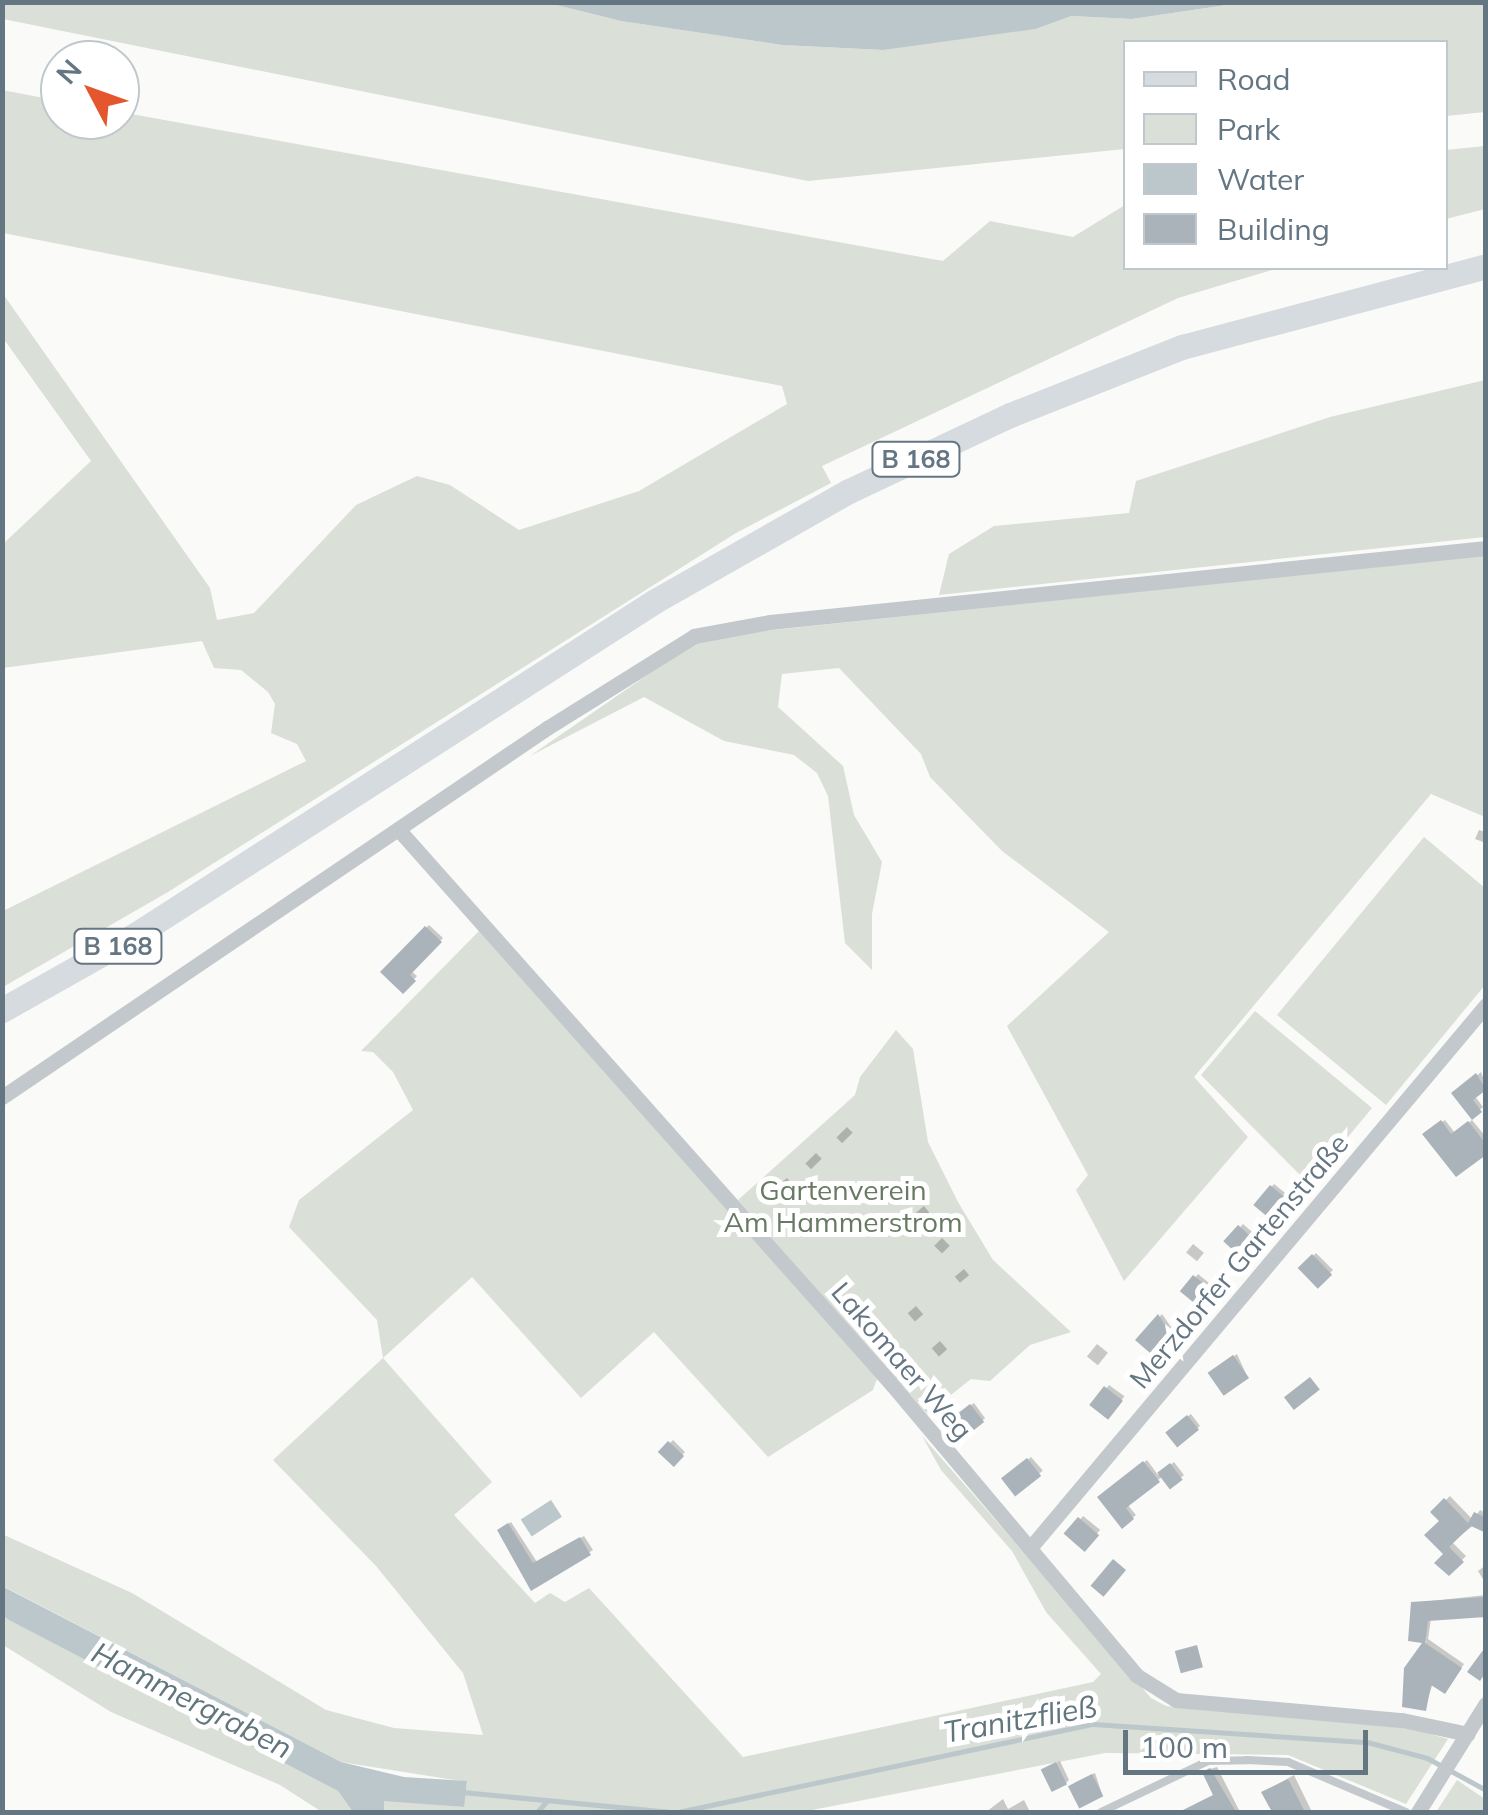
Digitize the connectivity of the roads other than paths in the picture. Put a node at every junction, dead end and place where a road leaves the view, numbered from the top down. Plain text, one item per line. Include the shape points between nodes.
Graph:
1 (1486, 266) edge
2 (1486, 548) edge
3 (398, 829) junction
4 (1486, 1005) edge
5 (2, 1010) edge
6 (2, 1097) edge
7 (1030, 1548) junction
8 (1486, 1703) edge
9 (1463, 1741) junction
10 (1102, 1812) edge
11 (1406, 1812) edge
12 (1418, 1812) edge

1 - 5 main road, B 168 via 1182,347 1010,415 850,491 655,601 135,935
2 - 3 street via 722,628 694,636 615,685
3 - 6 street
3 - 7 street, Lakomaer Weg
4 - 7 street, Merzdorfer Gartenstraße
7 - 9 street, Lakomaer Weg via 1123,1663 1161,1694 1402,1720
8 - 9 street
9 - 12 street
10 - 11 lane via 1208,1761 1248,1760 1288,1762

